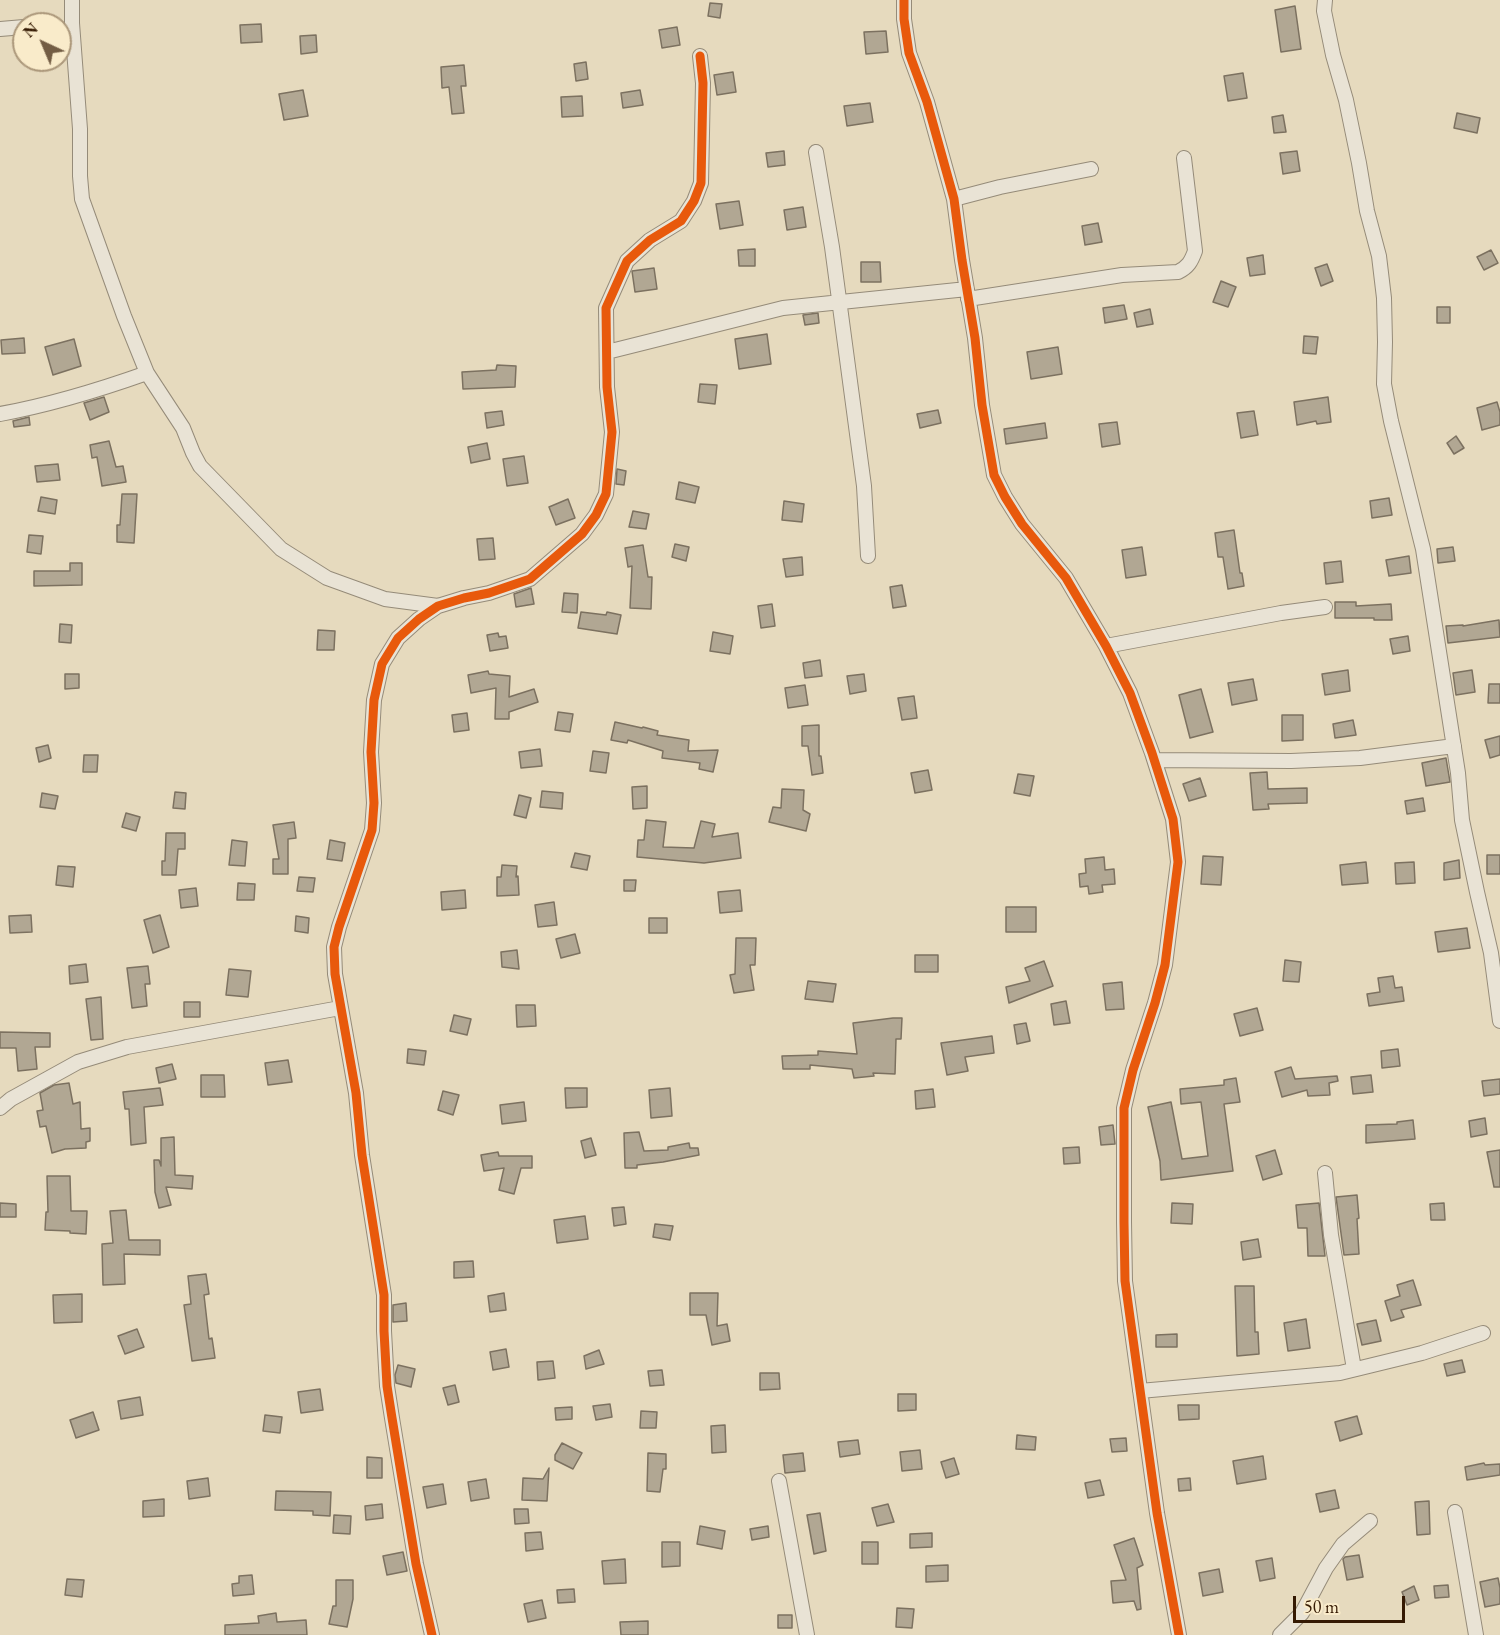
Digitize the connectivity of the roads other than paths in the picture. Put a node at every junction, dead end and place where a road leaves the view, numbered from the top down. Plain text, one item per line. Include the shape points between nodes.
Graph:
1 (904, 0) edge
2 (1325, 0) edge
3 (700, 56) dead end
4 (72, 68) edge
5 (816, 152) dead end
6 (1184, 158) dead end
7 (1091, 169) dead end
8 (954, 199) junction
9 (967, 294) junction
10 (839, 301) junction
11 (607, 352) junction
12 (147, 374) junction
13 (0, 414) edge
14 (868, 556) dead end
15 (438, 606) junction
16 (1325, 607) dead end
17 (1106, 646) junction
18 (1454, 746) junction
19 (1155, 760) junction
20 (1496, 962) edge
21 (340, 1008) junction
22 (1500, 1021) edge
23 (0, 1108) edge
24 (1325, 1173) dead end
25 (1484, 1333) dead end
26 (1354, 1369) junction
27 (1140, 1391) junction
28 (779, 1481) dead end
29 (1455, 1512) dead end
30 (1370, 1521) dead end
31 (432, 1635) edge
32 (807, 1635) edge
33 (1179, 1635) edge
34 (1280, 1635) edge
35 (1476, 1635) edge

1 - 8 street via 909,53
2 - 18 street via 1332,55 1346,100 1379,256 1385,320 1384,384 1423,549
3 - 11 street via 701,183 681,221 650,240 627,261 606,308
4 - 12 street via 80,129 82,199
5 - 10 street
6 - 9 street via 1195,251 1186,268 1178,272
7 - 8 street
8 - 9 street
9 - 10 street
9 - 17 street via 994,475 1022,524 1066,578
10 - 11 street via 783,308
10 - 14 street via 864,486
11 - 15 street via 612,432 606,494 596,515 582,534 530,579
12 - 13 street via 36,408
12 - 15 street via 180,422 200,466 281,549 327,578 385,599
15 - 21 street via 398,638 382,664 374,700 372,830 334,947
16 - 17 street
17 - 19 street via 1130,693
18 - 19 street via 1291,762
18 - 20 street via 1465,835
19 - 27 street via 1173,819 1178,862 1165,965 1124,1108 1125,1281
20 - 22 street
21 - 23 street via 128,1047 78,1062
21 - 31 street via 384,1295 387,1386 416,1564
24 - 26 street via 1331,1235
25 - 26 street
26 - 27 street
27 - 33 street
28 - 32 street
29 - 35 street
30 - 34 street via 1343,1544 1302,1613

